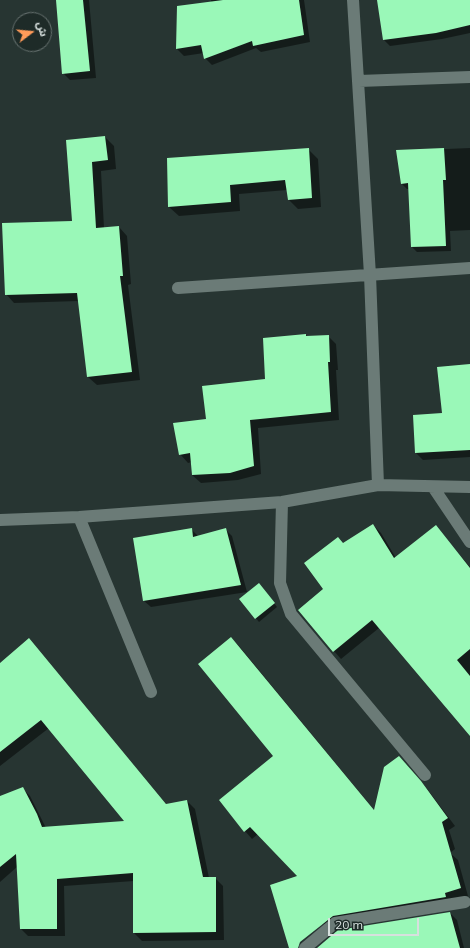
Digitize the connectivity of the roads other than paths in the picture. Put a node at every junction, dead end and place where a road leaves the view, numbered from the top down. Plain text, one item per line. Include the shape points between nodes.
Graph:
1 (353, 0) edge
2 (470, 78) edge
3 (359, 81) junction
4 (470, 268) edge
5 (370, 275) junction
6 (178, 288) dead end
7 (378, 485) junction
8 (433, 487) junction
9 (470, 488) edge
10 (282, 502) junction
11 (79, 517) junction
12 (0, 520) edge
13 (470, 542) edge
14 (151, 692) dead end
15 (426, 775) dead end
16 (465, 902) dead end
17 (305, 948) edge

1 - 3 street
2 - 3 street
3 - 5 street
4 - 5 street
5 - 6 street
5 - 7 street
7 - 8 street
7 - 10 street
8 - 9 street
8 - 13 street
10 - 11 street
10 - 15 street via 280,583 291,614
11 - 12 street
11 - 14 street
16 - 17 street via 335,923

